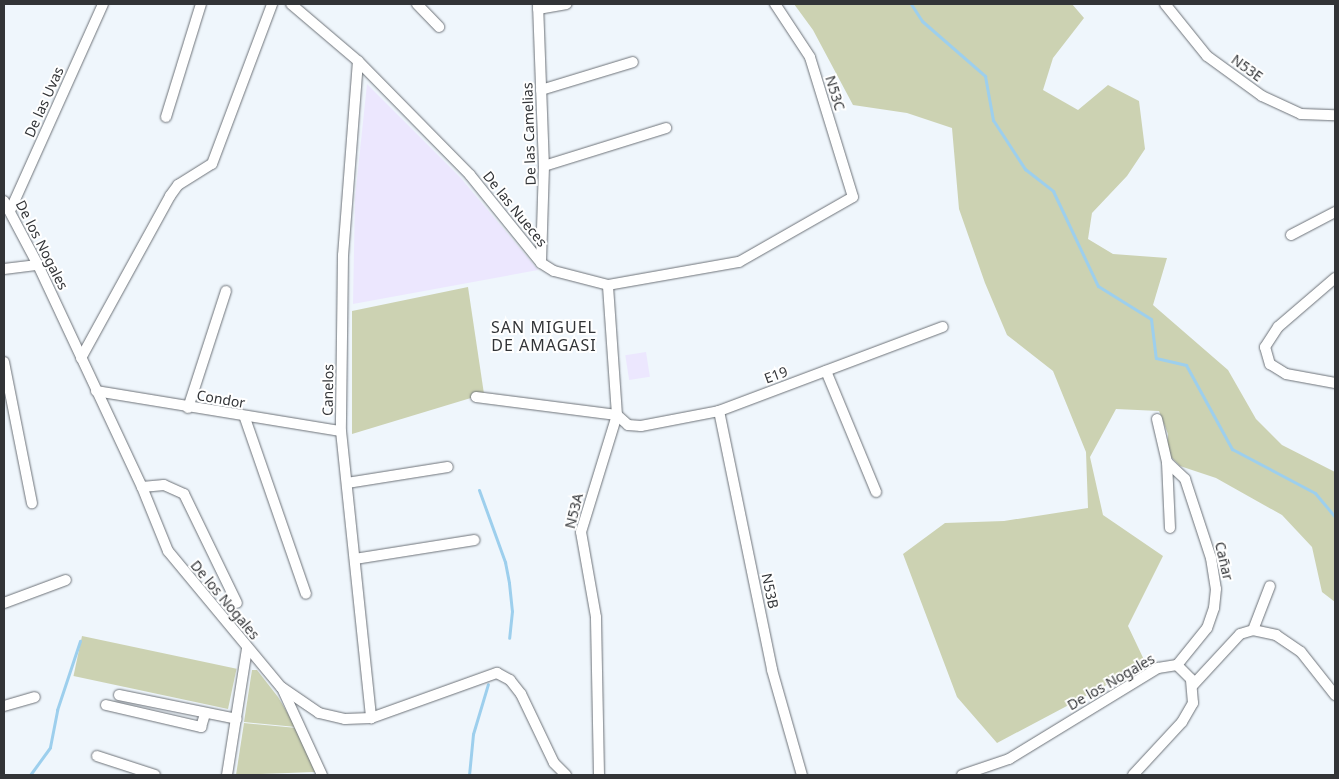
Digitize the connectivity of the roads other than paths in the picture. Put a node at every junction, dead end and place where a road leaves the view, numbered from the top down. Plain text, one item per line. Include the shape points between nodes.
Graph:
1 (103, 4) edge
2 (201, 4) edge
3 (272, 4) edge
4 (291, 4) edge
5 (417, 4) edge
6 (567, 4) edge
7 (775, 4) edge
8 (1165, 4) edge
9 (538, 6) edge
10 (439, 27) dead end
11 (358, 61) junction
12 (633, 62) dead end
13 (541, 90) junction
14 (1335, 115) edge
15 (166, 118) dead end
16 (666, 128) dead end
17 (544, 166) junction
18 (854, 198) joint
19 (4, 201) edge
20 (10, 211) junction
21 (1335, 212) edge
22 (1291, 235) dead end
23 (541, 263) junction
24 (38, 265) junction
25 (4, 269) edge
26 (1335, 278) edge
27 (608, 285) junction
28 (226, 291) dead end
29 (943, 326) dead end
30 (81, 358) junction
31 (4, 362) edge
32 (826, 371) junction
33 (1335, 382) edge
34 (96, 391) junction
35 (476, 398) dead end
36 (188, 408) junction
37 (719, 411) junction
38 (617, 415) junction
39 (245, 418) junction
40 (1157, 418) dead end
41 (341, 431) junction
42 (1167, 462) junction
43 (448, 467) dead end
44 (346, 483) junction
45 (142, 487) junction
46 (876, 492) dead end
47 (32, 503) dead end
48 (1170, 528) dead end
49 (476, 540) dead end
50 (355, 559) junction
51 (66, 580) dead end
52 (1270, 586) dead end
53 (306, 594) dead end
54 (4, 603) edge
55 (237, 603) dead end
56 (1253, 630) junction
57 (247, 649) junction
58 (1177, 665) junction
59 (1193, 685) junction
60 (281, 688) junction
61 (119, 695) dead end
62 (1335, 695) edge
63 (35, 697) dead end
64 (106, 705) dead end
65 (4, 706) edge
66 (205, 714) junction
67 (371, 718) junction
68 (237, 719) junction
69 (97, 756) dead end
70 (155, 775) edge
71 (226, 775) edge
72 (322, 775) edge
73 (566, 775) edge
74 (598, 775) edge
75 (802, 775) edge
76 (962, 775) edge
77 (1133, 775) edge

1 - 20 street, De las Uvas
2 - 15 street
3 - 30 street via 212,164 178,185 170,196
4 - 11 street, De las Nueces
5 - 10 street
6 - 9 street
7 - 18 street, N53C via 810,57
8 - 14 street, N53E via 1207,56 1262,96 1301,114
9 - 13 street, De las Camelias
11 - 23 street, De las Nueces via 470,175
11 - 41 street, Canelos via 343,255
12 - 13 street
13 - 17 street, De las Camelias
16 - 17 street
17 - 23 street, De las Camelias
18 - 27 street, De las Nueces via 739,262
19 - 20 street, De los Nogales
20 - 24 street, De los Nogales
21 - 22 street
23 - 27 street, De las Nueces via 554,271
24 - 25 street
24 - 30 street, De los Nogales
26 - 33 street via 1278,327 1265,347 1270,364 1286,374
27 - 38 street, N53A
28 - 36 street
29 - 32 street, E19
30 - 34 street, De los Nogales
31 - 47 street
32 - 37 street, E19
32 - 46 street
34 - 36 street, Condor
34 - 45 street, De los Nogales
35 - 38 street
36 - 39 street, Condor
37 - 38 street, E19 via 641,426 628,425
37 - 75 street, N53B via 772,670
38 - 74 street, N53A via 581,532 596,617
39 - 41 street, Condor
39 - 53 street
40 - 42 street
41 - 44 street, Canelos
42 - 48 street
42 - 58 street, Cañar via 1185,479 1211,558 1216,589 1207,628
43 - 44 street
44 - 50 street, Canelos
45 - 55 street via 164,485 184,494
45 - 57 street, De los Nogales via 168,551
49 - 50 street
50 - 67 street, Canelos
51 - 54 street
52 - 56 street
56 - 59 street via 1240,634
56 - 62 street via 1276,635 1301,652
57 - 60 street, De los Nogales
57 - 68 street
58 - 59 street, De los Nogales
58 - 76 street, De los Nogales via 1158,668 1009,759
59 - 77 street via 1193,703 1189,713
60 - 67 street, De los Nogales via 319,713 345,720
60 - 72 street
61 - 66 street
63 - 65 street
64 - 66 street via 201,727
66 - 68 street
67 - 73 street, De los Nogales via 497,673 510,680 521,694 554,763
68 - 71 street
69 - 70 street

